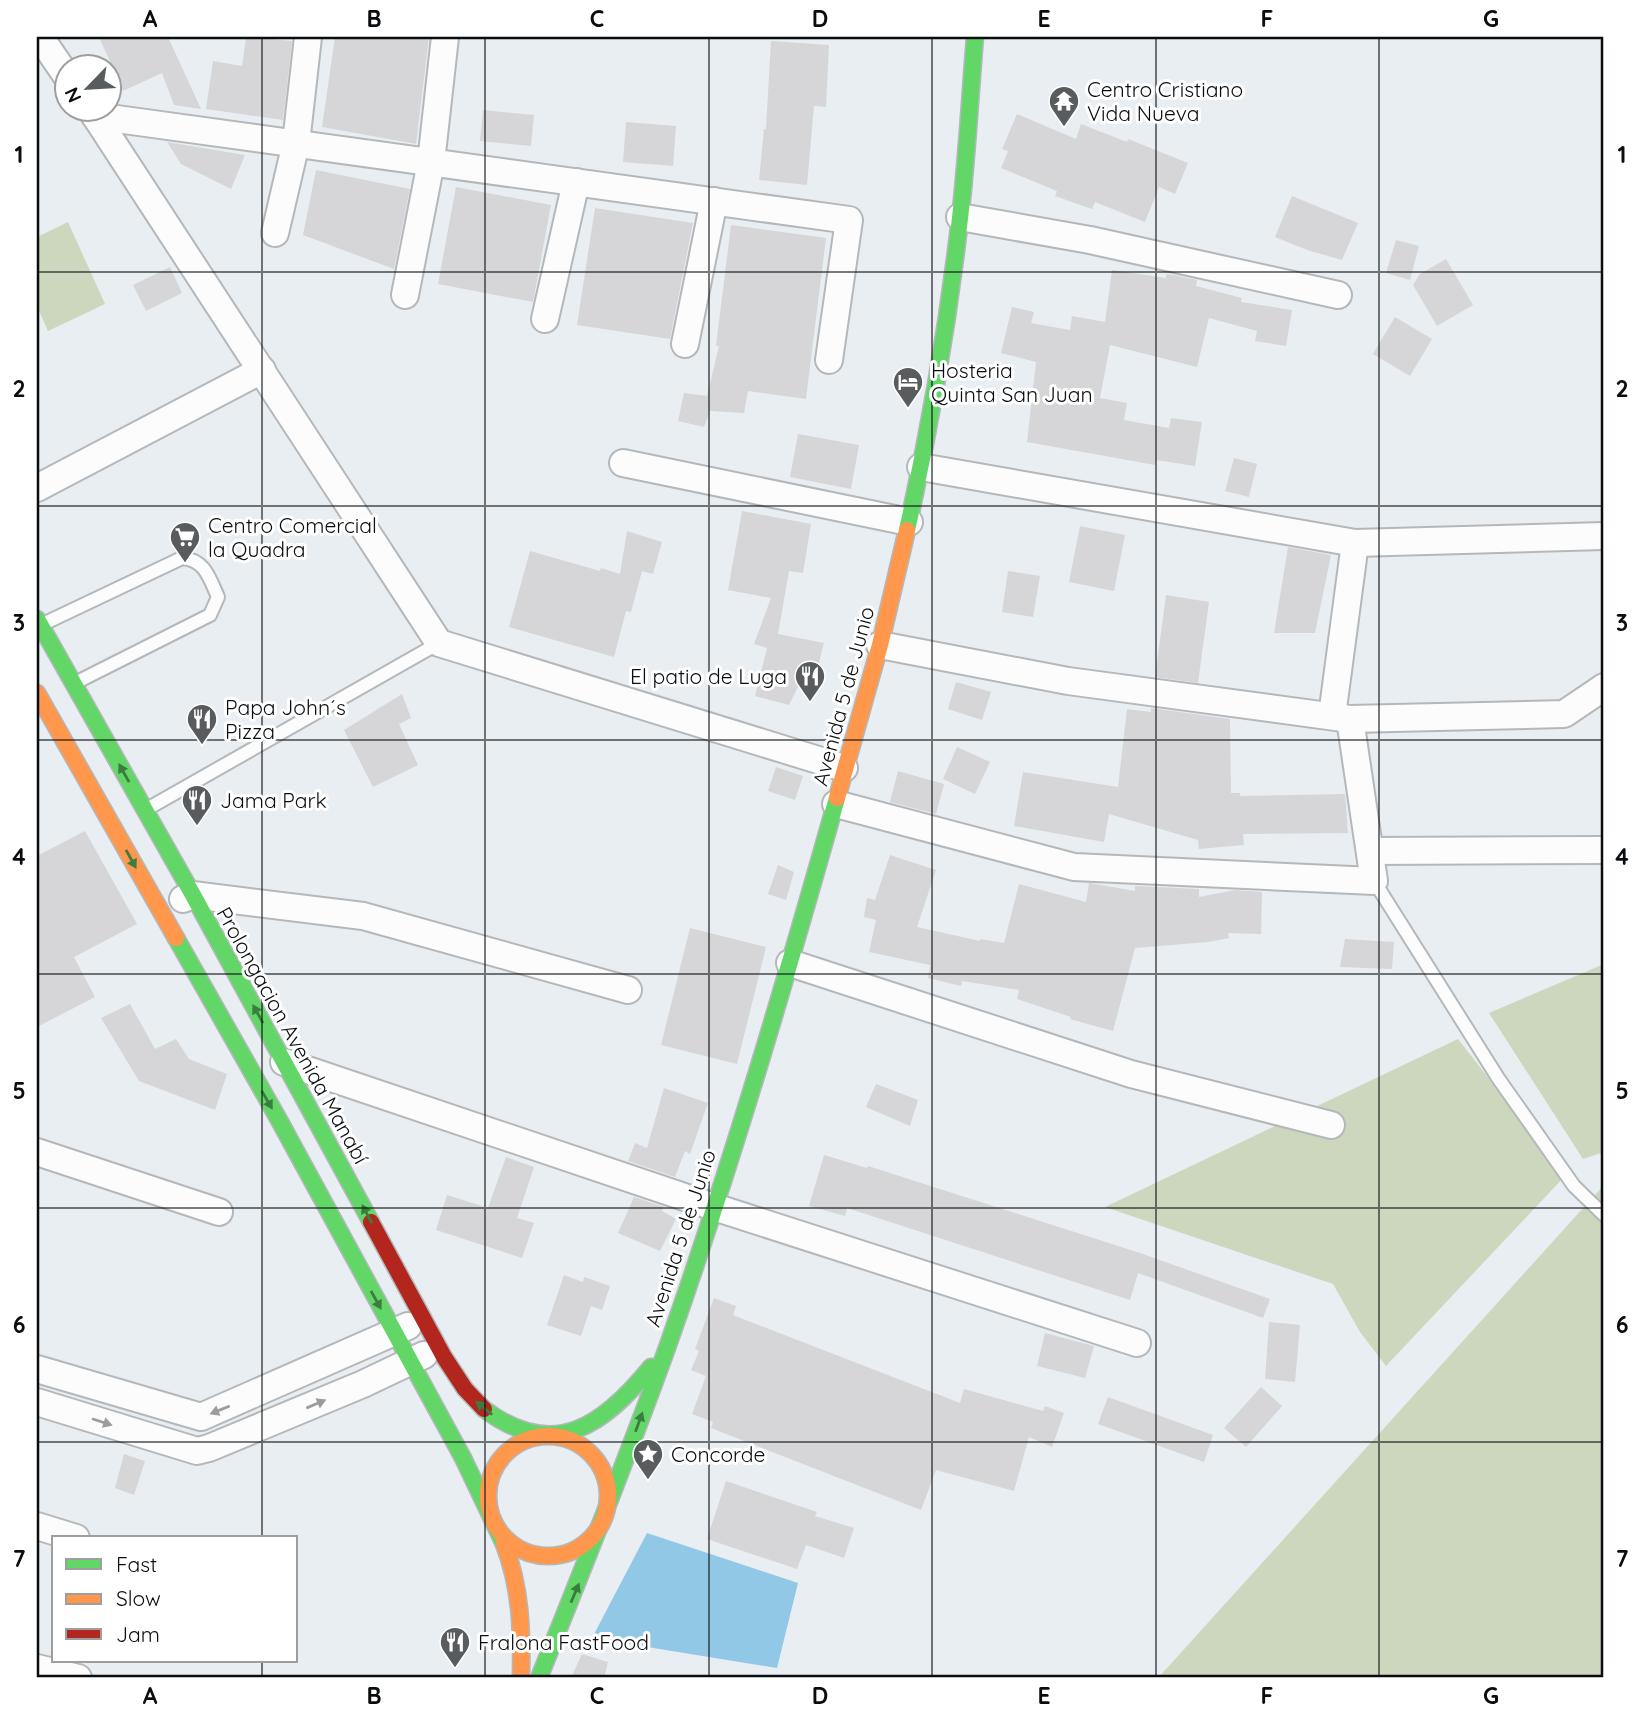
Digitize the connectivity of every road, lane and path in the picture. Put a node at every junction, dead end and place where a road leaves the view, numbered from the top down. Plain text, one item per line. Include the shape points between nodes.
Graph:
1 (40, 37) edge
2 (309, 37) edge
3 (445, 37) edge
4 (975, 37) edge
5 (52, 55) edge
6 (122, 117) edge
7 (99, 122) edge
8 (296, 143) junction
9 (431, 162) junction
10 (576, 181) junction
11 (714, 201) junction
12 (960, 217) junction
13 (275, 233) dead end
14 (405, 295) dead end
15 (1338, 295) dead end
16 (545, 319) dead end
17 (685, 344) dead end
18 (830, 360) dead end
19 (262, 370) junction
20 (623, 463) dead end
21 (921, 467) junction
22 (37, 488) edge
23 (909, 522) junction
24 (1604, 536) edge
25 (1355, 543) junction
26 (38, 622) edge
27 (439, 643) junction
28 (880, 645) junction
29 (73, 683) junction
30 (1604, 687) edge
31 (41, 711) edge
32 (1341, 718) junction
33 (844, 768) junction
34 (835, 804) junction
35 (136, 816) junction
36 (114, 830) junction
37 (1604, 850) edge
38 (1371, 851) junction
39 (1374, 881) junction
40 (193, 895) junction
41 (158, 909) junction
42 (789, 962) junction
43 (628, 990) dead end
44 (284, 1062) junction
45 (1331, 1125) dead end
46 (37, 1152) edge
47 (714, 1207) junction
48 (219, 1212) dead end
49 (1604, 1215) edge
50 (423, 1319) junction
51 (394, 1333) junction
52 (1137, 1343) dead end
53 (667, 1347) junction
54 (439, 1348) junction
55 (410, 1362) junction
56 (37, 1369) edge
57 (37, 1402) edge
58 (545, 1436) junction
59 (605, 1516) junction
60 (495, 1522) junction
61 (37, 1526) edge
62 (70, 1536) edge
63 (37, 1668) edge
64 (78, 1678) edge
65 (521, 1678) edge
66 (539, 1678) edge

1 - 5 street
2 - 8 street
3 - 9 street
4 - 12 main road, Avenida 5 de Junio
6 - 8 street
7 - 19 street
8 - 9 street
8 - 13 street
9 - 10 street
9 - 14 street
10 - 11 street
10 - 16 street
11 - 17 street
11 - 18 street via 849,220
12 - 15 street via 1090,240
12 - 21 main road, Avenida 5 de Junio
19 - 22 street
19 - 27 street
20 - 23 street
21 - 23 main road, Avenida 5 de Junio
21 - 25 street
23 - 28 main road, Avenida 5 de Junio
24 - 25 street
25 - 32 street
26 - 29 main road, Prolongacion Avenida Manabí
26 - 29 lane via 182,558 204,567 218,597 210,615
27 - 33 street
27 - 35 lane
28 - 32 street via 1068,681
28 - 33 main road, Avenida 5 de Junio
35 -> 29 main road, Prolongacion Avenida Manabí
30 - 32 street via 1564,714
31 - 36 main road
32 - 38 street
33 - 34 main road, Avenida 5 de Junio
34 - 39 street via 1074,867
34 - 42 main road, Avenida 5 de Junio
35 - 36 lane
35 - 40 main road, Prolongacion Avenida Manabí
36 -> 41 main road
37 - 38 street
38 - 39 street
39 - 49 lane via 1498,1078 1574,1186
40 - 41 street
40 - 43 street via 363,916
44 -> 40 main road, Prolongacion Avenida Manabí
41 -> 51 main road
42 - 45 street via 1131,1074
42 - 47 main road, Avenida 5 de Junio
44 - 47 street
50 -> 44 main road, Prolongacion Avenida Manabí
46 - 48 street
47 - 52 street
47 - 53 main road, Avenida 5 de Junio
50 - 51 street
50 - 54 main road, Prolongacion Avenida Manabí
51 - 55 main road
51 -> 56 street via 201,1417
53 - 58 main road via 628,1395 601,1417 569,1432
59 -> 53 main road, Avenida 5 de Junio
54 - 55 street
58 -> 54 main road, Prolongacion Avenida Manabí via 505,1423 483,1409
57 -> 55 street via 197,1451
55 - 60 main road
58 - 59 main road via 572,1441 594,1457 607,1482
58 - 60 main road via 518,1444 498,1463 489,1488
59 - 60 main road via 585,1545 559,1556 524,1551 507,1540
66 -> 59 main road, Avenida 5 de Junio
60 - 65 main road via 519,1593
61 - 62 street
63 - 64 street

